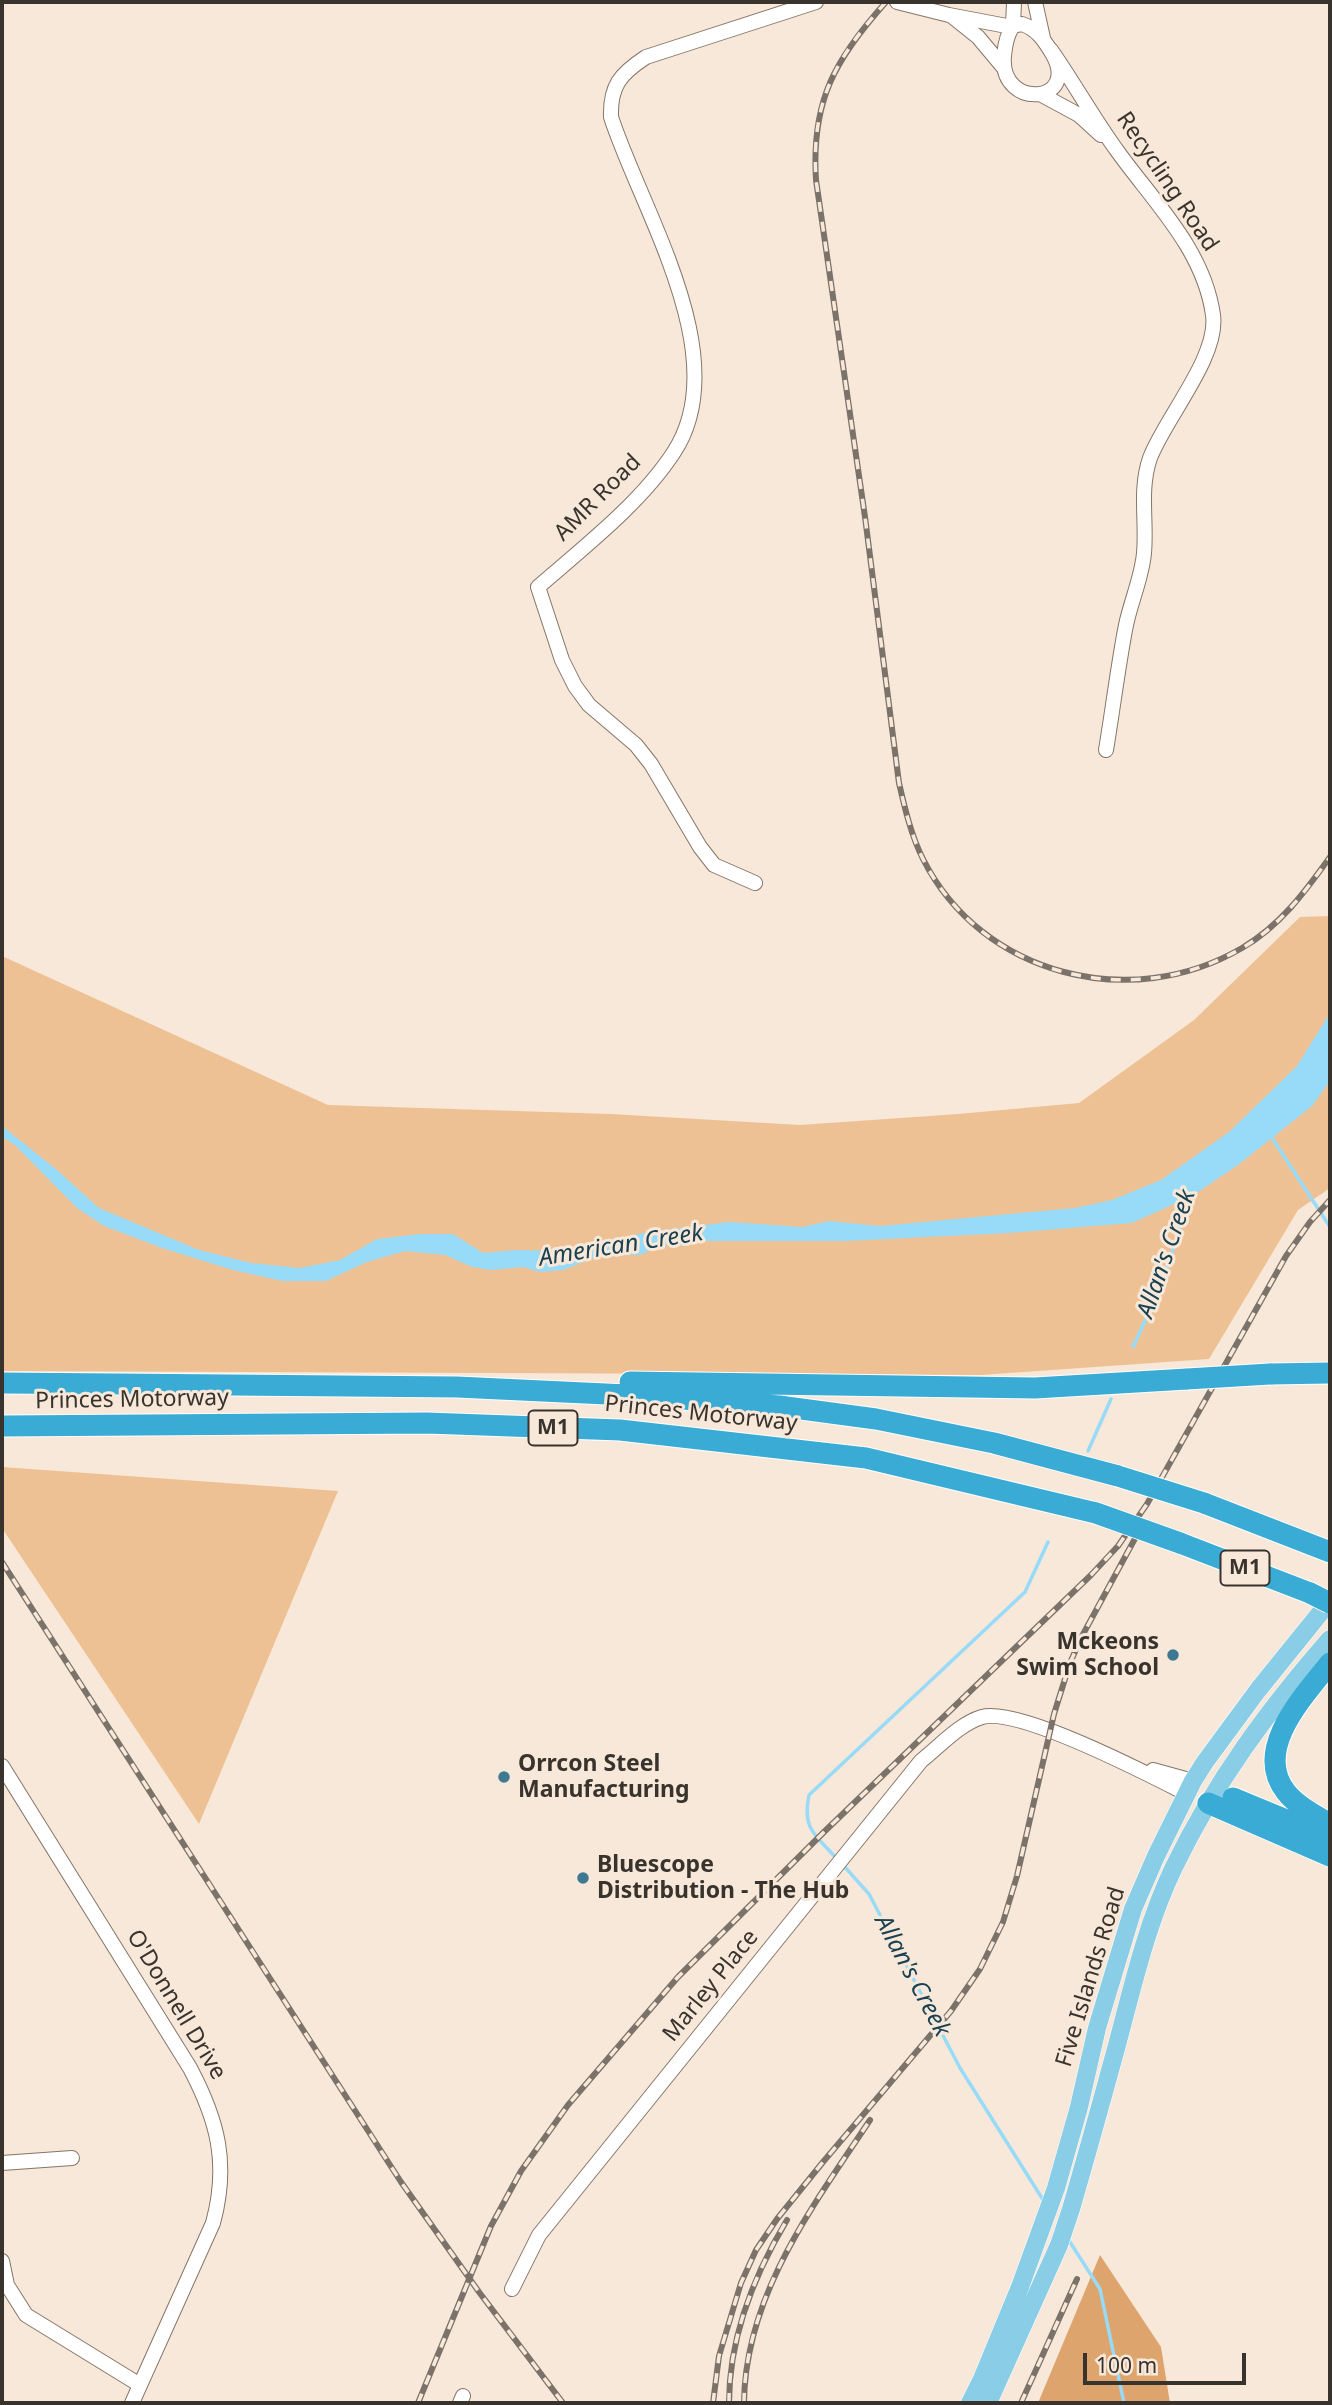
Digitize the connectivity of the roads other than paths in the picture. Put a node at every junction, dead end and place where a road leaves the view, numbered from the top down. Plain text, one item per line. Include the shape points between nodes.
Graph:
1 (816, 2) edge
2 (897, 2) edge
3 (1014, 2) edge
4 (1035, 2) edge
5 (949, 15) junction
6 (1013, 26) junction
7 (1047, 44) junction
8 (1004, 68) junction
9 (1042, 95) junction
10 (1117, 151) junction
11 (1106, 750) dead end
12 (755, 883) dead end
13 (1330, 1373) edge
14 (2, 1383) edge
15 (457, 1387) junction
16 (2, 1426) edge
17 (1325, 1550) edge
18 (1330, 1602) edge
19 (1330, 1639) edge
20 (1330, 1663) edge
21 (2, 1766) edge
22 (1190, 1788) junction
23 (1211, 1797) junction
24 (1330, 1824) edge
25 (1330, 1838) edge
26 (1330, 1856) edge
27 (72, 2158) dead end
28 (2, 2163) edge
29 (2, 2261) edge
30 (512, 2289) dead end
31 (140, 2385) junction
32 (132, 2403) edge
33 (970, 2403) edge
34 (988, 2403) edge

1 - 12 street, AMR Road via 646,57 627,69 617,83 611,117 689,322 693,398 674,452 626,509 538,587 575,685 651,764 714,865
2 - 5 street
3 - 6 street
4 - 7 street, Recycling Road
5 - 6 street
5 - 8 street via 967,27
6 - 7 street via 1026,25
6 - 8 street via 1005,46
7 - 9 street via 1058,77
7 - 10 street, Recycling Road
8 - 9 street via 1017,89
9 - 10 street via 1086,121
10 - 11 street, Recycling Road via 1185,244 1205,285 1214,327 1206,353 1146,470 1144,554 1126,624
13 - 15 highway, bridge via 1035,1388 574,1381
14 - 15 highway, Princes Motorway / M1
15 - 17 highway, Princes Motorway / M1, bridge via 779,1406 876,1419 994,1443 1118,1476 1204,1503
16 - 18 highway, Princes Motorway / M1, bridge via 427,1423 620,1430 866,1458 1096,1513
18 - 22 main road, Five Islands Road via 1258,1690
19 - 23 main road, Five Islands Road via 1238,1754
20 - 24 highway via 1289,1718 1276,1749 1285,1791
21 - 31 street, O'Donnell Drive via 190,2068 212,2113 218,2202
22 - 23 main road
22 - 30 street, Marley Place via 1003,1717 985,1716 966,1724 921,1761 539,2235
22 - 33 main road, Five Islands Road via 1133,1909 1056,2188
23 - 25 highway
23 - 26 highway
23 - 34 main road, Five Islands Road via 1173,1869 1153,1920 1059,2245
27 - 28 street
29 - 31 street via 7,2284 26,2315
31 - 32 street, O'Donnell Drive

